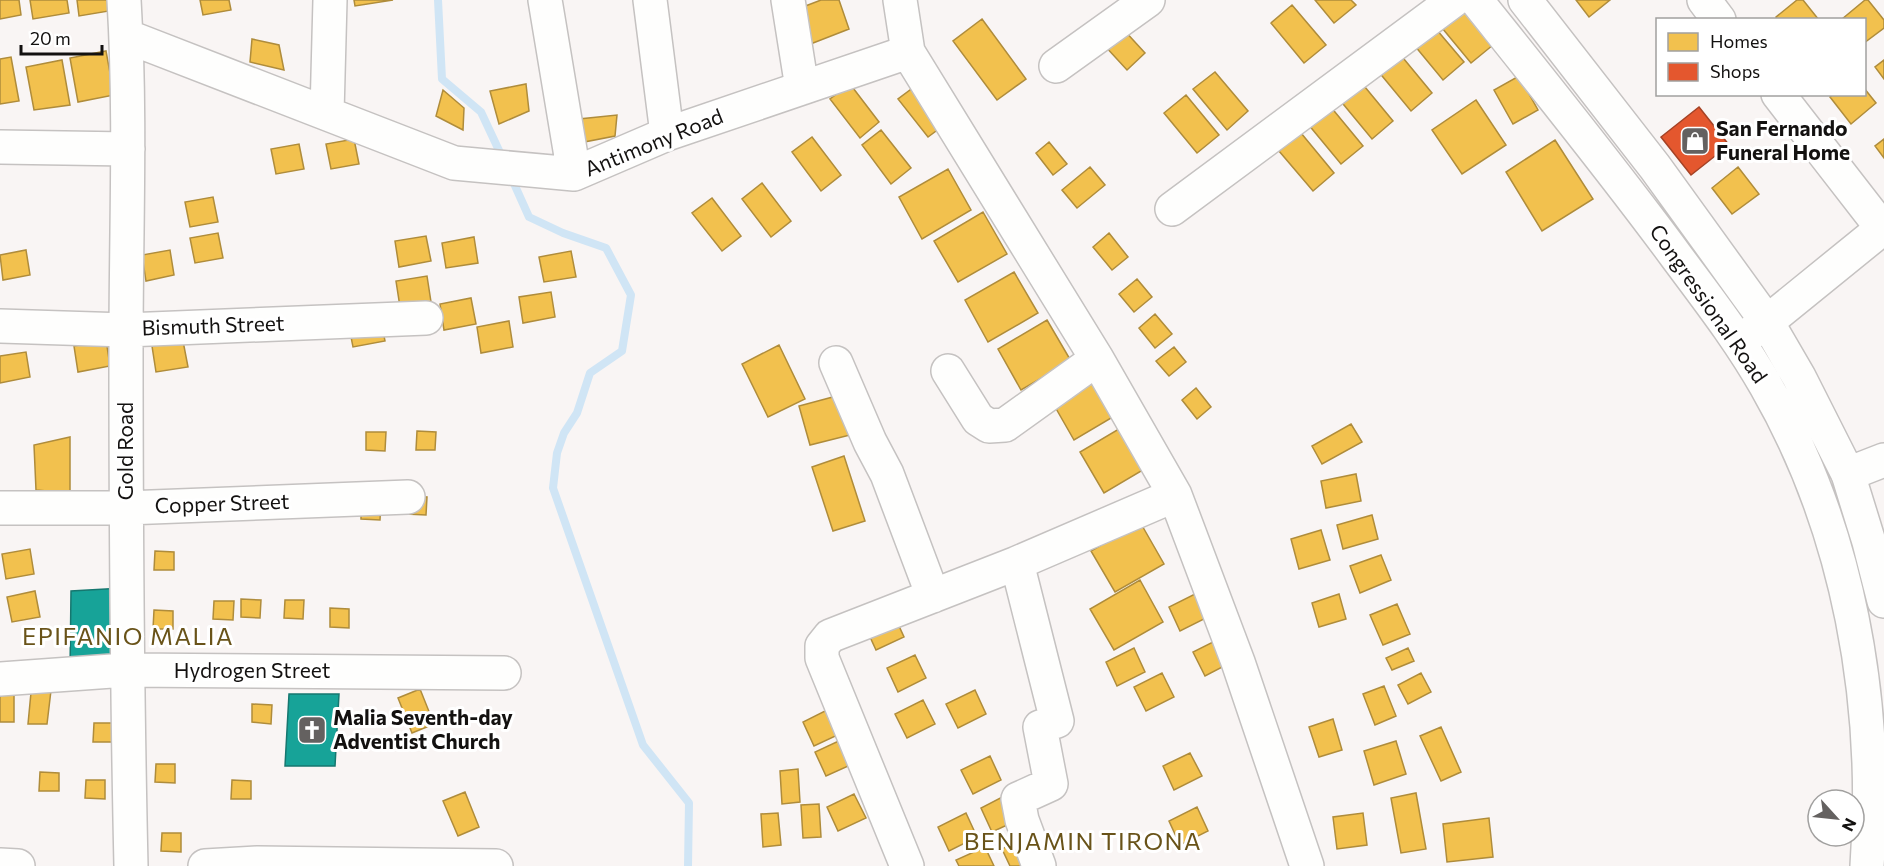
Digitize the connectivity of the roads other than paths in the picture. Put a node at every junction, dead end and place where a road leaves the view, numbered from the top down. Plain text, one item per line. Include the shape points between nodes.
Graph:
1 (124, 0) edge
2 (330, 0) edge
3 (545, 0) edge
4 (651, 0) edge
5 (788, 0) edge
6 (900, 0) edge
7 (1148, 0) edge
8 (1454, 0) edge
9 (1476, 0) edge
10 (1525, 0) edge
11 (1704, 0) edge
12 (1718, 18) edge
13 (126, 36) junction
14 (908, 52) junction
15 (1056, 66) dead end
16 (802, 88) junction
17 (1780, 96) edge
18 (327, 113) junction
19 (667, 134) junction
20 (0, 147) edge
21 (128, 149) junction
22 (574, 174) junction
23 (1172, 209) dead end
24 (1883, 227) edge
25 (426, 318) dead end
26 (1767, 322) junction
27 (0, 326) edge
28 (126, 330) junction
29 (1739, 341) junction
30 (1097, 359) junction
31 (836, 363) dead end
32 (948, 371) dead end
33 (1884, 460) edge
34 (1848, 474) junction
35 (1175, 495) junction
36 (408, 497) dead end
37 (0, 508) edge
38 (126, 508) junction
39 (1017, 563) junction
40 (933, 596) junction
41 (1884, 602) edge
42 (1852, 613) junction
43 (126, 670) junction
44 (504, 673) dead end
45 (0, 679) edge
46 (1877, 818) edge
47 (0, 865) edge
48 (18, 866) edge
49 (131, 866) edge
50 (205, 866) edge
51 (496, 866) edge
52 (907, 866) edge
53 (1039, 866) edge
54 (1307, 866) edge
55 (1867, 866) edge

1 - 13 street, Gold Road
2 - 18 street
3 - 22 street
4 - 19 street
5 - 16 street
6 - 14 street
7 - 15 street
8 - 23 street
9 - 29 street, Congressional Road via 1626,188
10 - 26 street, Congressional Road via 1655,166
11 - 12 street
13 - 18 street, Antimony Road
13 - 21 street, Gold Road
14 - 16 street, Antimony Road
14 - 30 street
16 - 19 street, Antimony Road
17 - 24 street
18 - 22 street, Antimony Road via 454,163
19 - 22 street, Antimony Road
20 - 21 street
21 - 28 street, Gold Road
24 - 26 street
25 - 28 street, Bismuth Street
26 - 29 street
26 - 34 street, Congressional Road via 1819,412
27 - 28 street, Bismuth Street
28 - 38 street, Gold Road
29 - 42 street, Congressional Road via 1767,388 1814,488
30 - 32 street via 1005,425 989,426 978,419
30 - 35 street
31 - 40 street via 887,474
33 - 34 street
34 - 41 street, Congressional Road
35 - 39 street
35 - 54 street via 1238,662
36 - 38 street, Copper Street
37 - 38 street, Copper Street
38 - 43 street, Gold Road
39 - 40 street
39 - 53 street via 1057,721 1040,727 1051,784 1018,799
40 - 52 street via 830,636 822,646 822,658
41 - 42 street
42 - 46 street, Congressional Road
43 - 44 street, Hydrogen Street
43 - 45 street, Hydrogen Street
43 - 49 street, Gold Road
46 - 55 street, Congressional Road
47 - 48 street
50 - 51 street

